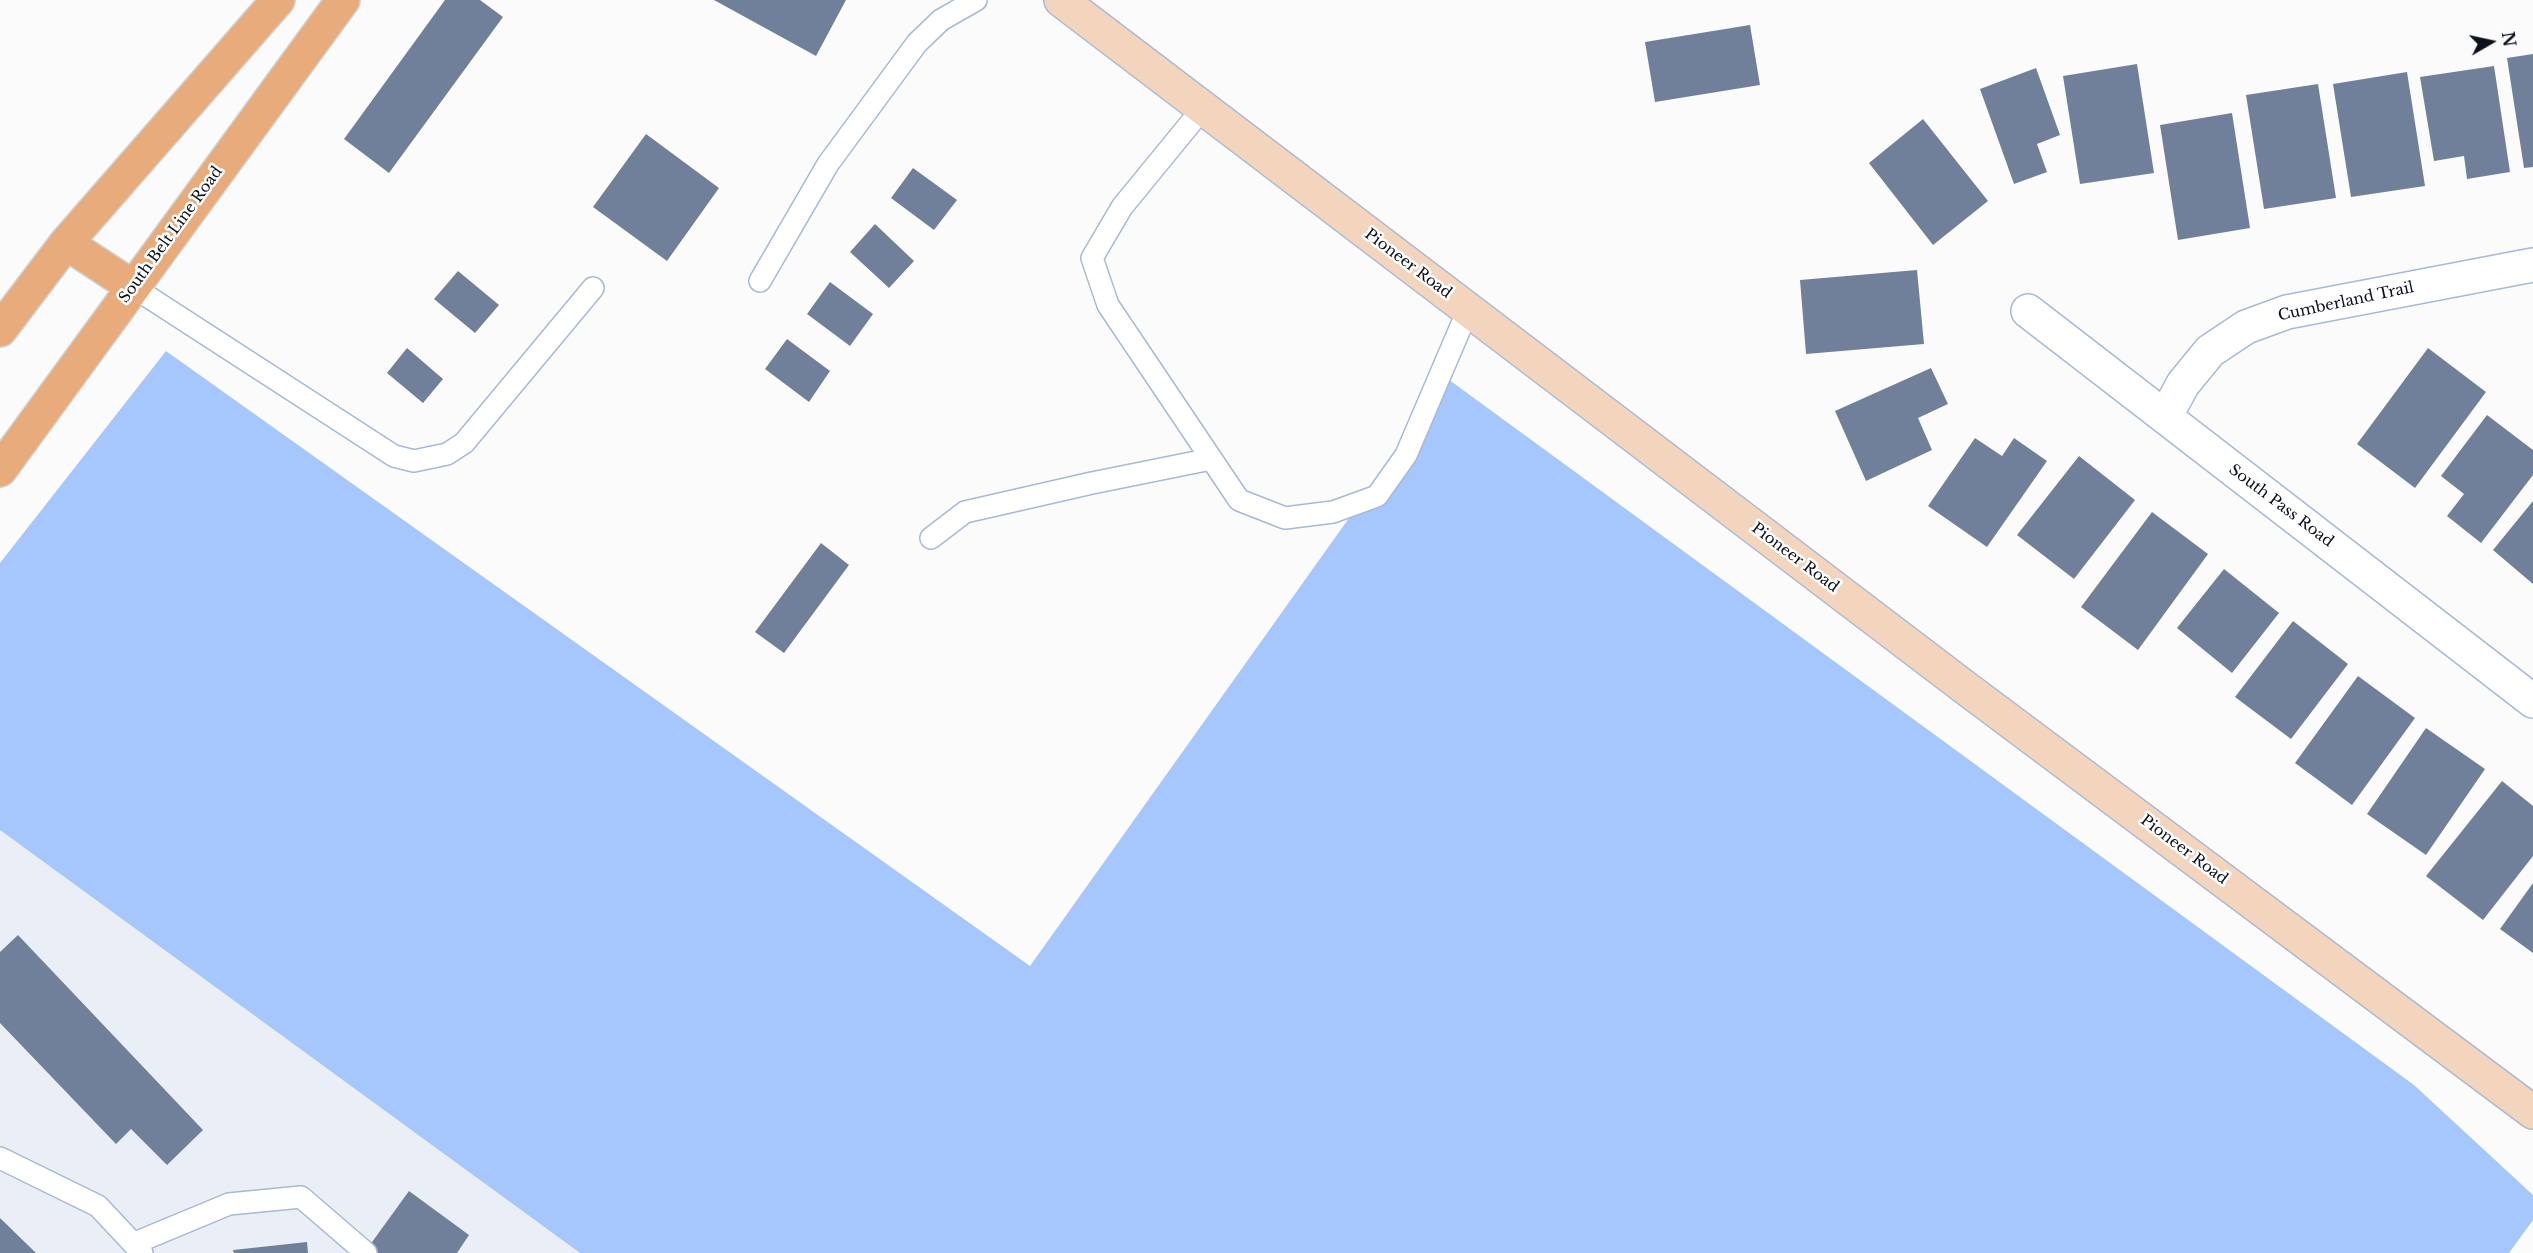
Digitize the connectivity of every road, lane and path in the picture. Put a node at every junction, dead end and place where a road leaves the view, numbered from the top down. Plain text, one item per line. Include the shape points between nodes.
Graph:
1 (343, 0) edge
2 (976, 0) edge
3 (1061, 0) edge
4 (274, 2) edge
5 (1203, 108) junction
6 (66, 243) junction
7 (2533, 265) edge
8 (760, 281) dead end
9 (133, 287) junction
10 (592, 288) dead end
11 (1468, 310) junction
12 (2028, 311) dead end
13 (0, 330) edge
14 (2165, 417) junction
15 (1211, 459) junction
16 (0, 470) edge
17 (931, 538) dead end
18 (2533, 701) edge
19 (2533, 1112) edge
20 (0, 1158) edge
21 (139, 1248) edge
22 (366, 1253) edge

1 - 9 main road, South Belt Line Road
2 - 8 lane via 941,20 917,43 828,164
3 - 5 main road, Pioneer Road
4 - 6 main road
5 - 11 main road, Pioneer Road
5 - 15 lane via 1122,207 1092,258 1108,305
6 - 9 main road
6 - 13 main road
7 - 14 street, Cumberland Trail via 2287,312 2246,327 2210,351 2183,384
9 - 10 lane via 394,456 414,461 447,454 464,443
9 - 16 main road, South Belt Line Road
11 - 15 lane via 1406,455 1377,496 1333,512 1285,518 1239,500
11 - 19 main road, Pioneer Road
12 - 14 street, South Pass Road
14 - 18 street, South Pass Road
15 - 17 lane via 965,512
20 - 21 lane via 98,1206
21 - 22 lane via 229,1204 302,1197

